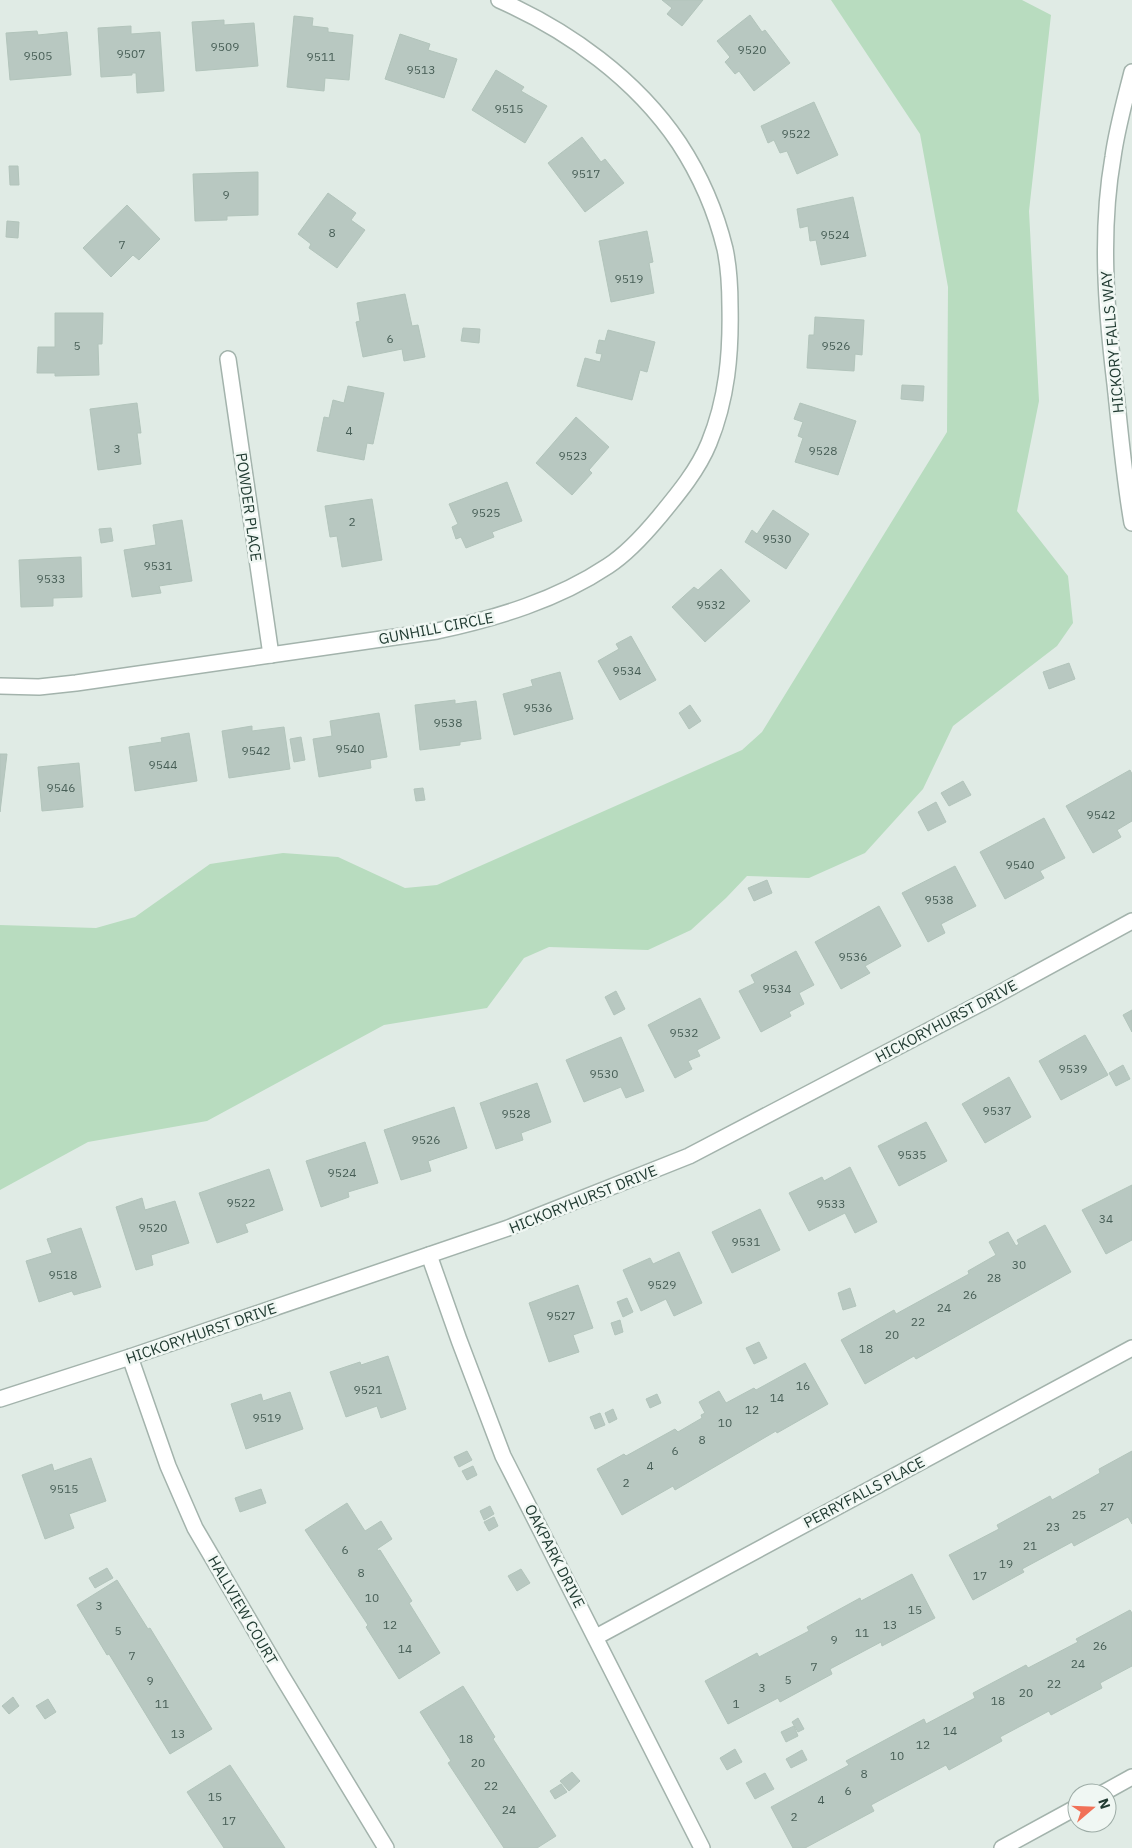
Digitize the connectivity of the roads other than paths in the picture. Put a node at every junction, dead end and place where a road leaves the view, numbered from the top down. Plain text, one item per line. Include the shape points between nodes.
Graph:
1 (499, 0) edge
2 (1132, 72) edge
3 (228, 359) dead end
4 (1129, 481) edge
5 (1132, 523) edge
6 (271, 655) junction
7 (0, 686) edge
8 (1132, 921) edge
9 (429, 1255) junction
10 (1132, 1348) edge
11 (130, 1357) junction
12 (0, 1399) edge
13 (596, 1637) junction
14 (1132, 1778) edge
15 (1117, 1786) edge
16 (1067, 1812) edge
17 (386, 1848) edge
18 (702, 1848) edge
19 (1002, 1848) edge

1 - 6 street, GUNHILL CIRCLE via 563,35 624,80 654,110 679,143 697,175 718,223 730,288 729,371 722,408 704,453 665,510 640,539 609,565 576,585 488,620
2 - 4 street, HICKORY FALLS WAY via 1112,158 1106,253 1108,326
3 - 6 street, POWDER PLACE
4 - 5 street, HICKORY FALLS WAY
6 - 7 street, GUNHILL CIRCLE via 76,683 39,687
8 - 9 street, HICKORYHURST DRIVE via 689,1156 508,1228
9 - 11 street, HICKORYHURST DRIVE
9 - 13 street, OAKPARK DRIVE via 503,1456
10 - 13 street, PERRYFALLS PLACE
11 - 12 street, HICKORYHURST DRIVE
11 - 17 street, HALLVIEW COURT via 168,1466 196,1528
13 - 18 street, OAKPARK DRIVE
14 - 15 street
16 - 19 street

